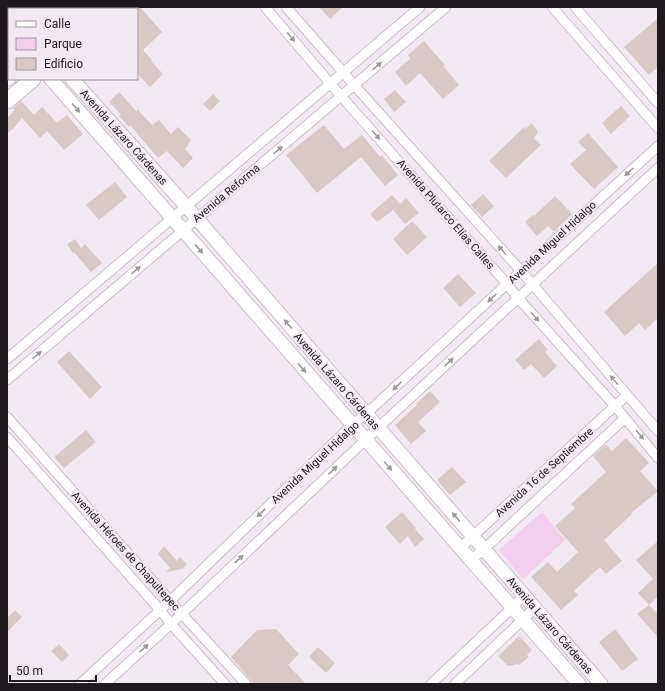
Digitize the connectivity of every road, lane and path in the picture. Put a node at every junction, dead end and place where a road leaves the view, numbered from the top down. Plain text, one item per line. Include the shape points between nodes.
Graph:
1 (265, 7) edge
2 (286, 7) edge
3 (420, 7) edge
4 (446, 7) edge
5 (552, 7) edge
6 (575, 7) edge
7 (343, 72) junction
8 (32, 80) edge
9 (52, 80) edge
10 (73, 80) edge
11 (330, 83) junction
12 (354, 85) junction
13 (341, 96) junction
14 (7, 101) edge
15 (658, 103) edge
16 (658, 128) edge
17 (658, 146) edge
18 (658, 168) edge
19 (186, 206) junction
20 (583, 214) junction
21 (172, 218) junction
22 (197, 219) junction
23 (594, 227) junction
24 (183, 230) junction
25 (521, 270) junction
26 (507, 284) junction
27 (532, 284) junction
28 (518, 298) junction
29 (7, 359) edge
30 (7, 380) edge
31 (627, 395) junction
32 (615, 406) junction
33 (366, 414) junction
34 (7, 417) edge
35 (625, 418) junction
36 (352, 425) junction
37 (378, 428) junction
38 (658, 431) edge
39 (7, 437) edge
40 (366, 440) junction
41 (658, 458) edge
42 (473, 537) junction
43 (460, 548) junction
44 (484, 549) junction
45 (471, 560) junction
46 (524, 596) junction
47 (170, 601) junction
48 (512, 608) junction
49 (535, 608) junction
50 (160, 610) junction
51 (181, 613) junction
52 (522, 620) junction
53 (171, 624) junction
54 (80, 684) edge
55 (105, 684) edge
56 (225, 684) edge
57 (246, 684) edge
58 (431, 684) edge
59 (455, 684) edge
60 (579, 684) edge
61 (601, 684) edge

1 -> 11 street, Avenida Plutarco Elías Calles
2 - 7 street, Avenida Plutarco Elías Calles
3 - 7 street, Avenida Reforma
12 -> 4 street, Avenida Reforma
5 - 16 street
6 - 15 street
7 - 11 street, Avenida Reforma
7 - 12 street, Avenida Plutarco Elías Calles
8 - 14 main road
9 -> 21 main road, Avenida Lázaro Cárdenas
10 - 19 main road, Avenida Lázaro Cárdenas
11 - 13 street, Avenida Plutarco Elías Calles
11 - 19 street, Avenida Reforma
12 - 13 street, Avenida Reforma
25 -> 12 street, Avenida Plutarco Elías Calles
22 -> 13 street, Avenida Reforma
13 -> 26 street, Avenida Plutarco Elías Calles
17 -> 20 street, Avenida Miguel Hidalgo
18 - 23 street, Avenida Miguel Hidalgo
19 - 21 street, Avenida Reforma
19 - 22 main road, Avenida Lázaro Cárdenas
20 - 23 street
20 - 25 street, Avenida Miguel Hidalgo
21 - 24 main road, Avenida Lázaro Cárdenas
21 - 29 street, Avenida Reforma
22 - 24 street, Avenida Reforma
33 -> 22 main road, Avenida Lázaro Cárdenas
23 - 27 street, Avenida Miguel Hidalgo
30 -> 24 street, Avenida Reforma
24 -> 36 main road, Avenida Lázaro Cárdenas
25 - 26 street, Avenida Miguel Hidalgo
25 - 27 street, Avenida Plutarco Elías Calles
26 - 28 street, Avenida Plutarco Elías Calles
26 -> 33 street, Avenida Miguel Hidalgo
27 - 28 street, Avenida Miguel Hidalgo
31 -> 27 street, Avenida Plutarco Elías Calles
28 -> 32 street, Avenida Plutarco Elías Calles
37 -> 28 street, Avenida Miguel Hidalgo
31 - 32 street, Avenida 16 de Septiembre
31 - 38 street, Avenida Plutarco Elías Calles
32 - 35 street, Avenida Plutarco Elías Calles
32 - 42 street, Avenida 16 de Septiembre
33 - 36 street, Avenida Miguel Hidalgo
33 - 37 main road, Avenida Lázaro Cárdenas
34 - 47 street, Avenida Héroes de Chapultepec
35 -> 41 street, Avenida Plutarco Elías Calles
35 - 44 street, Avenida 16 de Septiembre
36 - 40 main road, Avenida Lázaro Cárdenas
36 -> 47 street, Avenida Miguel Hidalgo
37 - 40 street, Avenida Miguel Hidalgo
42 -> 37 main road, Avenida Lázaro Cárdenas
39 - 50 street, Avenida Héroes de Chapultepec
40 -> 43 main road, Avenida Lázaro Cárdenas
51 -> 40 street, Avenida Miguel Hidalgo
42 - 43 street, Avenida 16 de Septiembre
42 - 44 main road, Avenida Lázaro Cárdenas
43 - 45 main road, Avenida Lázaro Cárdenas
44 - 45 street, Avenida 16 de Septiembre
44 - 46 main road, Avenida Lázaro Cárdenas
45 - 48 main road, Avenida Lázaro Cárdenas
46 - 48 street
46 - 49 main road, Avenida Lázaro Cárdenas
47 - 50 street, Avenida Miguel Hidalgo
47 - 51 street, Avenida Héroes de Chapultepec
48 - 52 main road, Avenida Lázaro Cárdenas
48 - 58 street
49 - 52 street
49 - 61 main road, Avenida Lázaro Cárdenas
50 - 53 street, Avenida Héroes de Chapultepec
50 - 54 street, Avenida Miguel Hidalgo
51 - 53 street, Avenida Miguel Hidalgo
51 - 57 street, Avenida Héroes de Chapultepec
52 - 59 street
52 - 60 main road, Avenida Lázaro Cárdenas
55 -> 53 street, Avenida Miguel Hidalgo
53 - 56 street, Avenida Héroes de Chapultepec

